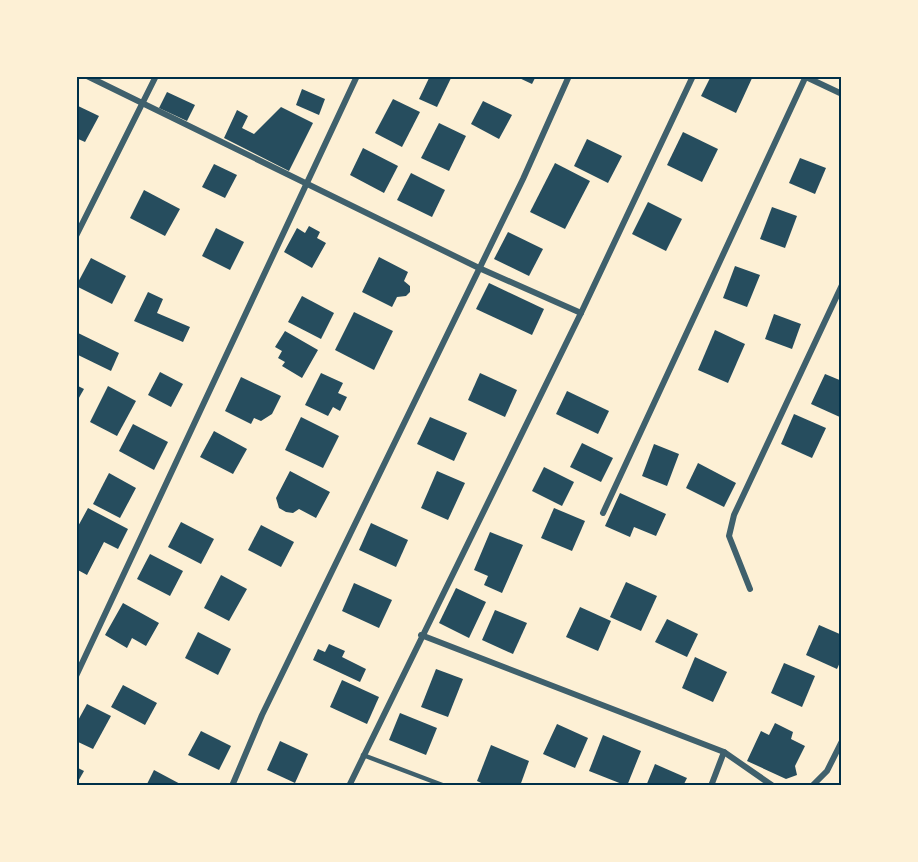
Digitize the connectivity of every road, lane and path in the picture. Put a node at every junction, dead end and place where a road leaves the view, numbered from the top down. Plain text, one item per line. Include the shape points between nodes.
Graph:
1 (87, 76) edge
2 (156, 76) edge
3 (357, 76) edge
4 (569, 76) edge
5 (693, 76) edge
6 (806, 77) edge
7 (842, 94) edge
8 (142, 106) junction
9 (308, 185) junction
10 (76, 236) edge
11 (479, 267) junction
12 (842, 285) edge
13 (580, 313) junction
14 (603, 513) dead end
15 (750, 589) dead end
16 (421, 634) junction
17 (76, 676) edge
18 (842, 741) edge
19 (724, 752) junction
20 (363, 754) junction
21 (232, 786) edge
22 (349, 786) edge
23 (445, 786) edge
24 (711, 786) edge
25 (773, 786) edge
26 (812, 786) edge

1 - 8 street
2 - 8 street
3 - 9 street
4 - 11 street
5 - 13 street
6 - 7 street
6 - 14 street
8 - 9 street
8 - 10 street
9 - 11 street
9 - 17 street
11 - 13 street
11 - 21 street via 262,715
12 - 15 street via 734,515 729,536
13 - 16 street
16 - 19 street
16 - 20 street
18 - 26 street via 827,771
19 - 24 street
19 - 25 street
20 - 22 street
20 - 23 lane

